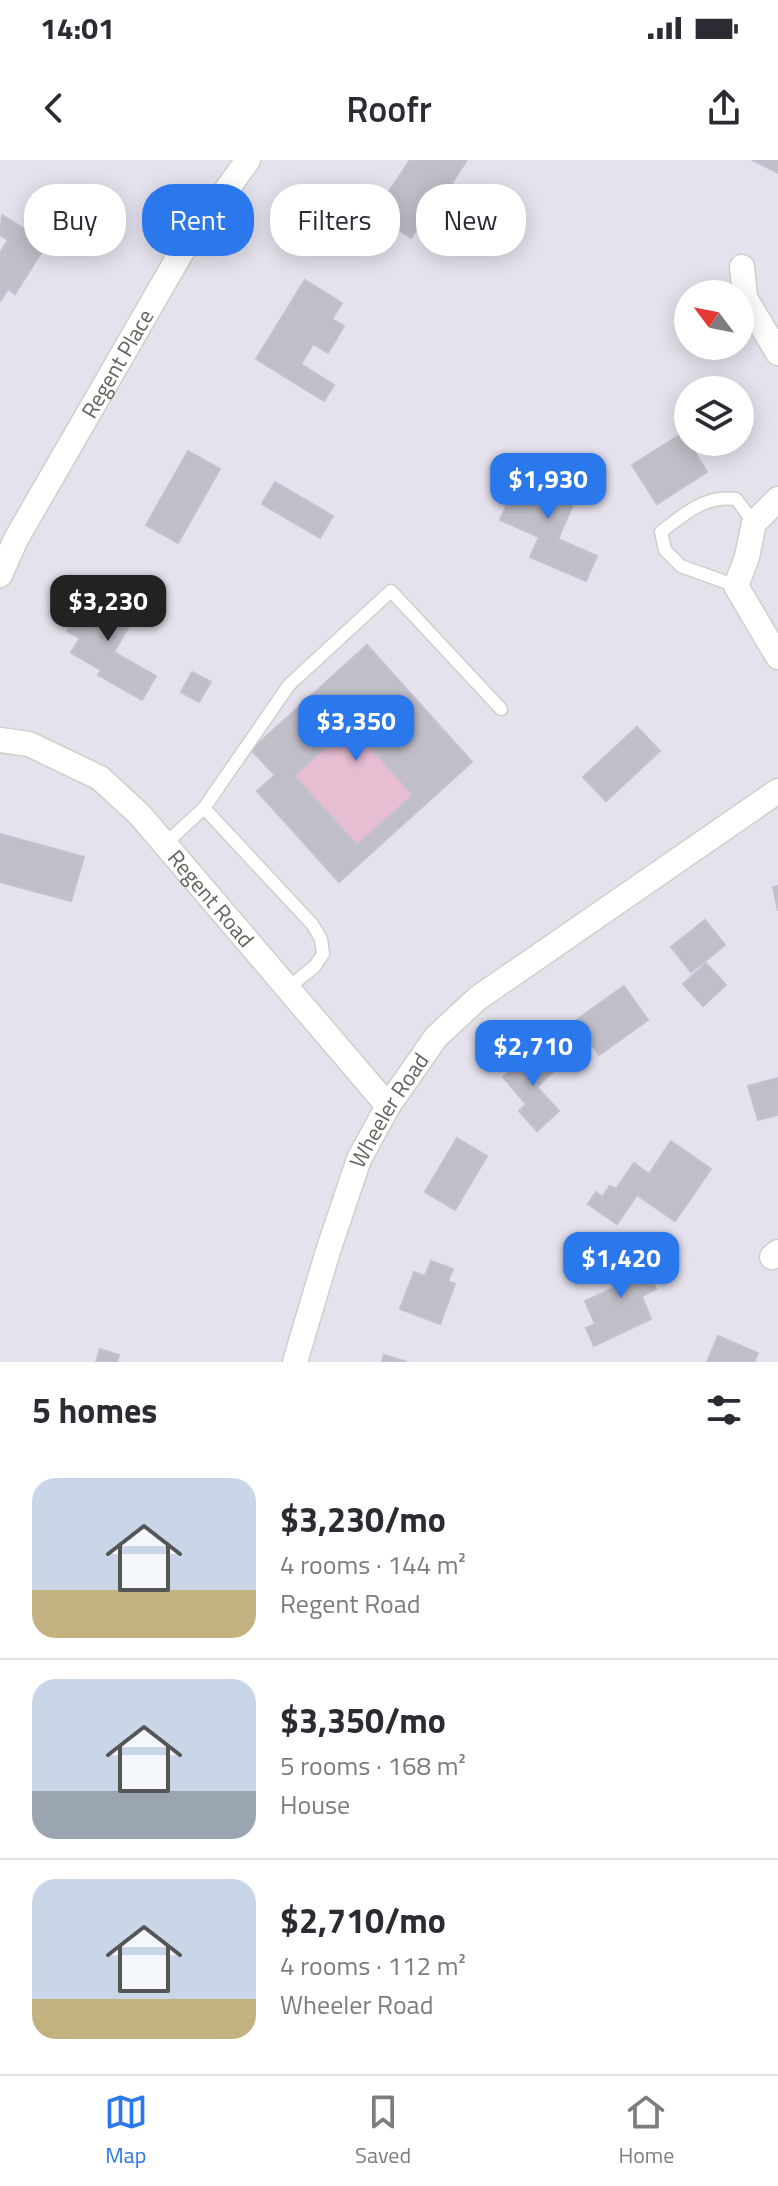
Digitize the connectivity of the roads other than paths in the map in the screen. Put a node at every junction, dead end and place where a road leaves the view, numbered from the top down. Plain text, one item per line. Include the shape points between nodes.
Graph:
1 (248, 160) edge
2 (742, 267) dead end
3 (778, 353) edge
4 (778, 499) edge
5 (754, 523) junction
6 (0, 575) edge
7 (736, 586) junction
8 (778, 657) edge
9 (501, 709) dead end
10 (0, 740) edge
11 (778, 791) edge
12 (204, 808) junction
13 (165, 844) junction
14 (288, 988) junction
15 (388, 1106) junction
16 (295, 1362) edge

1 - 6 street, Regent Place via 181,253
2 - 3 street via 745,298
4 - 5 street
5 - 7 street
5 - 7 lane via 736,499 719,497 686,512 661,532 665,550 681,566
7 - 8 street
9 - 12 lane via 391,591 289,685
10 - 13 street, Regent Road via 29,744 100,778
11 - 15 street, Wheeler Road via 478,998 436,1037
12 - 13 lane
12 - 14 lane via 321,939 323,954 315,966
13 - 14 street, Regent Road
14 - 15 street, Regent Road
15 - 16 street, Wheeler Road via 359,1159

